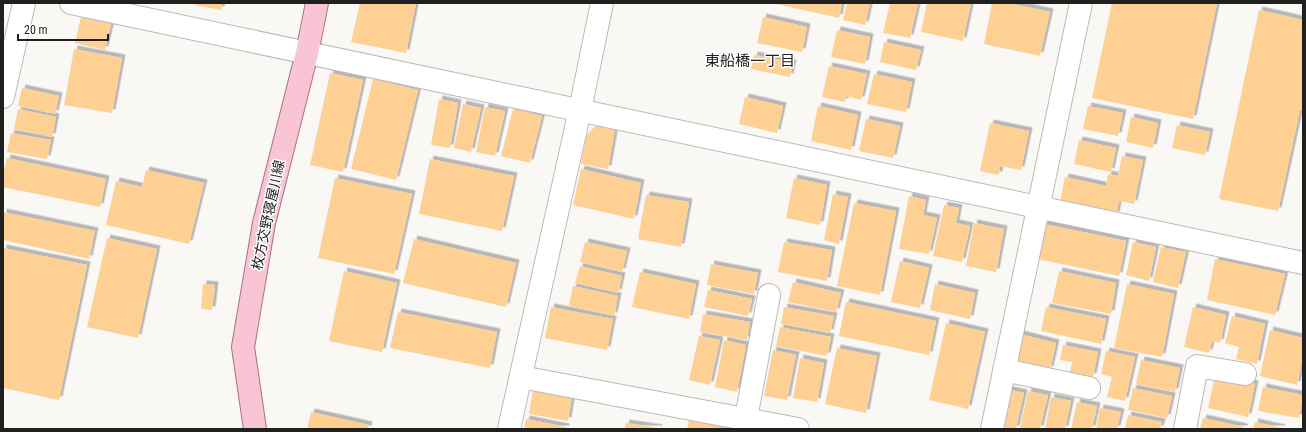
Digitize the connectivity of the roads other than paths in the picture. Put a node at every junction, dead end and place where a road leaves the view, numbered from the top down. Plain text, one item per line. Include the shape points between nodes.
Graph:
1 (24, 3) edge
2 (71, 3) edge
3 (317, 3) edge
4 (602, 3) edge
5 (1081, 3) edge
6 (307, 53) junction
7 (3, 97) edge
8 (580, 110) junction
9 (1039, 207) junction
10 (1303, 263) edge
11 (769, 295) dead end
12 (1004, 370) junction
13 (1245, 374) dead end
14 (521, 377) junction
15 (1089, 388) dead end
16 (745, 424) edge
17 (255, 429) edge
18 (509, 429) edge
19 (798, 429) edge
20 (992, 429) edge
21 (1185, 429) edge

1 - 7 street
2 - 6 street
3 - 6 main road, 枚方交野寝屋川線
4 - 8 street
5 - 9 street
6 - 8 street
6 - 17 main road, 枚方交野寝屋川線 via 264,223 243,347
8 - 9 street
8 - 14 street
9 - 10 street
9 - 12 street
11 - 16 street
12 - 15 street
12 - 20 street
13 - 21 street via 1197,366
14 - 16 street
14 - 18 street
16 - 19 street

